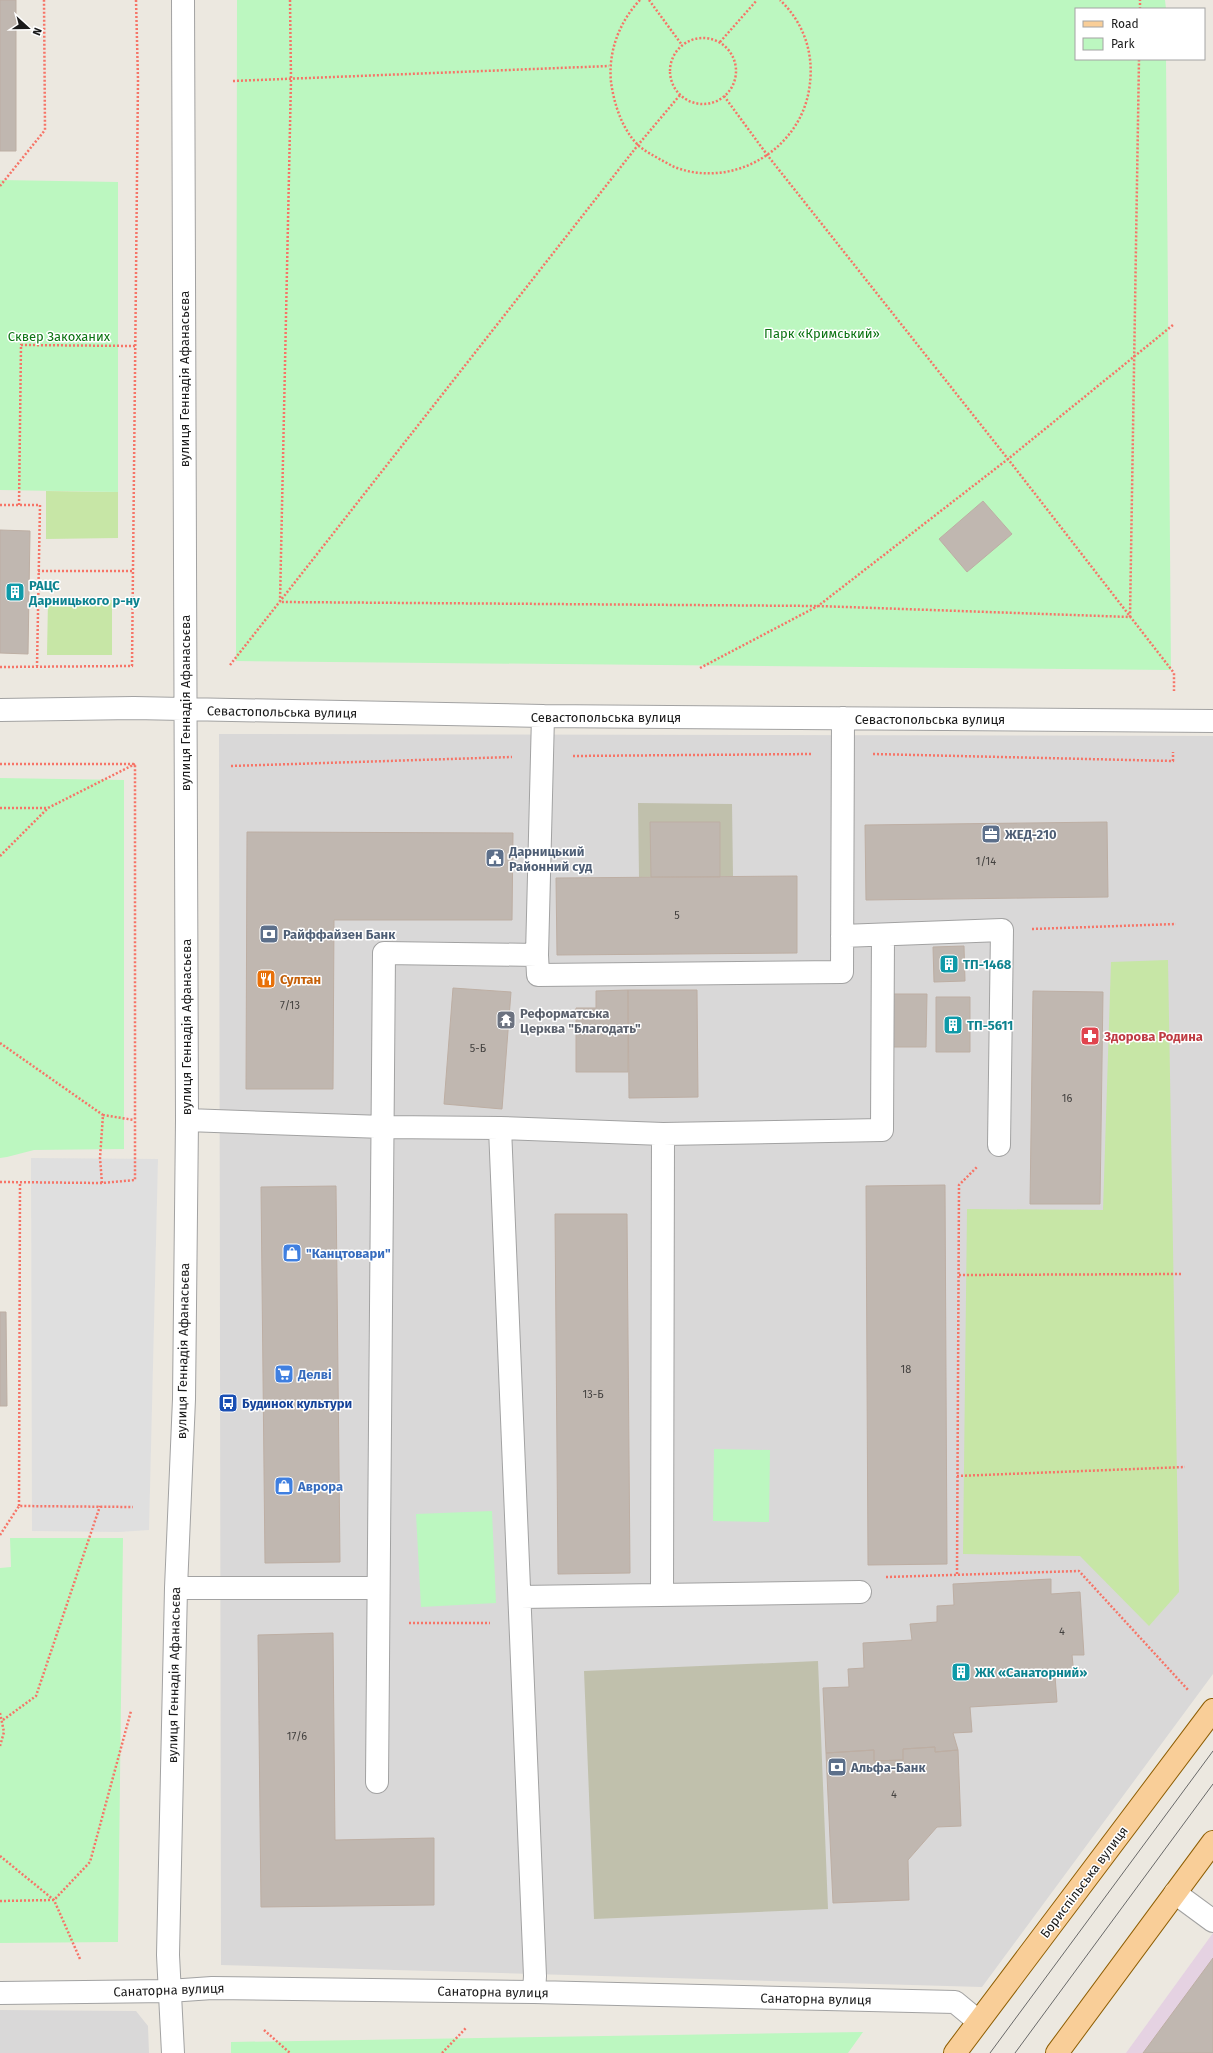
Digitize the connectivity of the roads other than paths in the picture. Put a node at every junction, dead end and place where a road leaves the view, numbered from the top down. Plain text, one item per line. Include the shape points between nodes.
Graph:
1 (183, 0) edge
2 (0, 710) edge
3 (185, 710) junction
4 (543, 716) junction
5 (843, 718) junction
6 (1213, 721) edge
7 (883, 934) junction
8 (842, 936) junction
9 (537, 955) junction
10 (187, 1120) junction
11 (383, 1127) junction
12 (500, 1128) junction
13 (663, 1134) junction
14 (999, 1145) road end
15 (176, 1588) junction
16 (378, 1588) junction
17 (860, 1592) road end
18 (662, 1595) junction
19 (520, 1597) junction
20 (1213, 1710) edge
21 (377, 1782) dead end
22 (1213, 1842) edge
23 (1175, 1893) junction
24 (1213, 1921) edge
25 (169, 1991) junction
26 (534, 1992) junction
27 (0, 1993) edge
28 (978, 2021) junction
29 (173, 2053) edge
30 (954, 2053) edge
31 (1057, 2053) edge

1 - 3 street, вулиця Геннадія Афанасьєва
2 - 3 street, Севастопольська вулиця
3 - 4 street, Севастопольська вулиця
3 - 10 street, вулиця Геннадія Афанасьєва
4 - 5 street, Севастопольська вулиця
4 - 9 street
5 - 6 street, Севастопольська вулиця
5 - 8 street
7 - 8 street
7 - 13 street via 882,1130
7 - 14 street via 1002,930
8 - 9 street via 842,972 538,975
9 - 11 street via 384,953
10 - 11 street
10 - 15 street, вулиця Геннадія Афанасьєва via 184,1398
11 - 12 street
11 - 16 street
12 - 13 street
12 - 19 street
13 - 18 street
15 - 16 street
15 - 25 street, вулиця Геннадія Афанасьєва
16 - 21 street
17 - 18 street
18 - 19 street
19 - 26 street
20 - 28 main road, Бориспільська вулиця
22 - 23 main road
23 - 24 street
23 - 31 main road
25 - 26 street, Санаторна вулиця via 212,1988
25 - 27 street, Санаторна вулиця
25 - 29 street, вулиця Геннадія Афанасьєва
26 - 28 street, Санаторна вулиця via 955,2002
28 - 30 main road, Бориспільська вулиця

